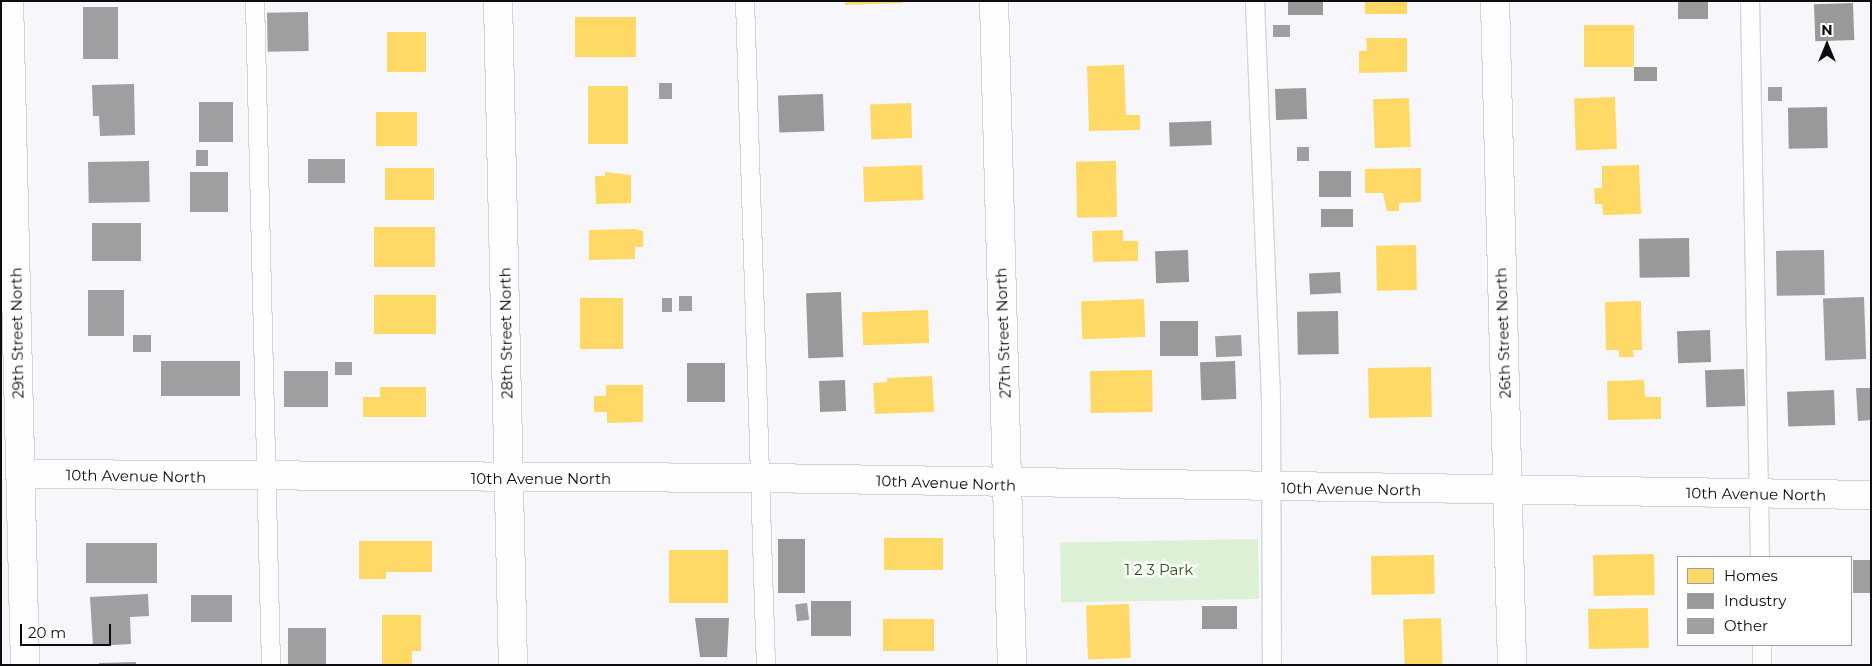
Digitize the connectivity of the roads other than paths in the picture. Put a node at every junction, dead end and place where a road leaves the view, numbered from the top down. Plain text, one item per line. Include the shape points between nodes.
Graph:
1 (10, 1) edge
2 (255, 1) edge
3 (498, 1) edge
4 (745, 1) edge
5 (994, 1) edge
6 (1256, 1) edge
7 (1495, 1) edge
8 (1750, 1) edge
9 (21, 474) junction
10 (266, 477) junction
11 (762, 478) junction
12 (509, 480) junction
13 (1007, 485) junction
14 (1272, 488) junction
15 (1507, 491) junction
16 (1759, 494) junction
17 (1871, 495) edge
18 (1760, 556) edge
19 (12, 577) edge
20 (1762, 646) edge
21 (25, 665) edge
22 (271, 665) edge
23 (513, 665) edge
24 (766, 665) edge
25 (1012, 665) edge
26 (1272, 665) edge
27 (1512, 665) edge
28 (1762, 665) edge

1 - 9 street, 29th Street North
2 - 10 lane
3 - 12 street, 28th Street North
4 - 11 lane
5 - 13 street, 27th Street North
6 - 14 lane
7 - 15 street, 26th Street North
8 - 16 lane
9 - 10 street, 10th Avenue North
9 - 19 street, 29th Street North
10 - 12 street, 10th Avenue North
10 - 22 lane
11 - 12 street, 10th Avenue North
11 - 13 street, 10th Avenue North
11 - 24 lane
12 - 23 street, 28th Street North
13 - 14 street, 10th Avenue North
13 - 25 street, 27th Street North
14 - 15 street, 10th Avenue North
14 - 26 lane
15 - 16 street, 10th Avenue North
15 - 27 street, 26th Street North
16 - 17 street, 10th Avenue North
16 - 18 lane
19 - 21 street, 29th Street North
20 - 28 lane

